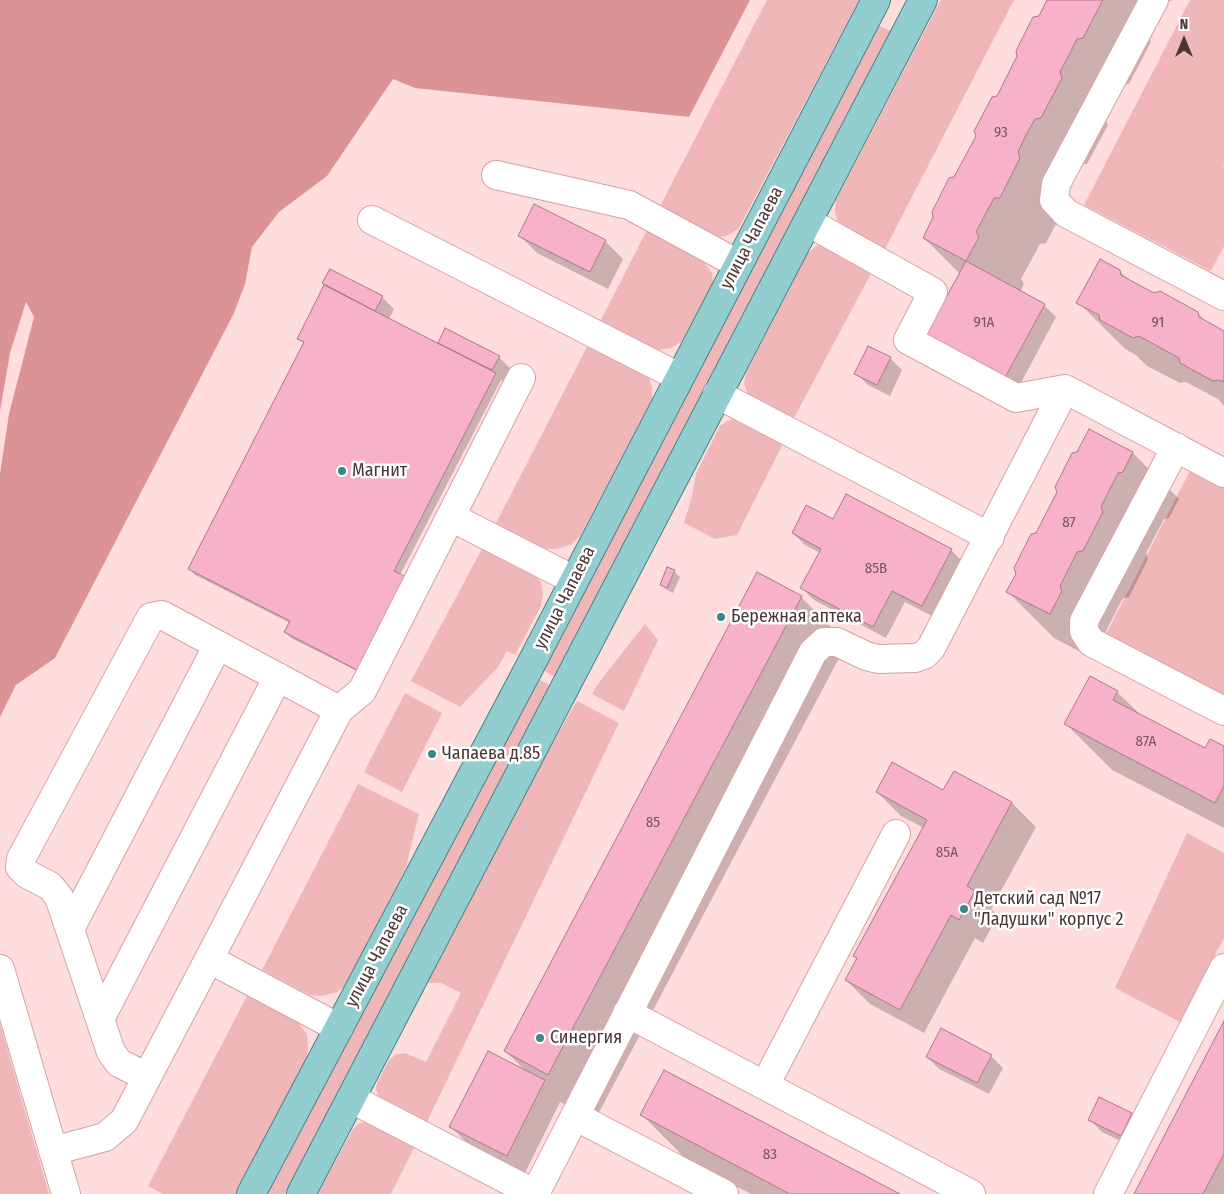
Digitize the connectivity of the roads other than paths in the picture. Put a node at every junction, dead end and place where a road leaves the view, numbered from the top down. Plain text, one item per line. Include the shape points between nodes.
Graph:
1 (876, 0) edge
2 (1154, 0) edge
3 (918, 10) edge
4 (496, 176) dead end
5 (372, 220) dead end
6 (808, 222) junction
7 (738, 264) junction
8 (1222, 289) edge
9 (679, 377) junction
10 (521, 378) dead end
11 (1065, 389) junction
12 (718, 394) junction
13 (1176, 447) junction
14 (1224, 473) edge
15 (451, 517) junction
16 (990, 537) junction
17 (574, 580) junction
18 (218, 645) junction
19 (278, 677) junction
20 (339, 710) junction
21 (1224, 712) edge
22 (896, 834) dead end
23 (70, 929) junction
24 (209, 959) junction
25 (1224, 968) edge
26 (0, 969) edge
27 (627, 1013) junction
28 (100, 1019) junction
29 (339, 1028) junction
30 (147, 1077) junction
31 (765, 1085) junction
32 (352, 1099) junction
33 (575, 1116) junction
34 (53, 1151) junction
35 (66, 1194) edge
36 (251, 1194) edge
37 (301, 1194) edge
38 (535, 1194) edge
39 (724, 1194) edge
40 (971, 1194) edge
41 (1108, 1194) edge

1 - 3 main road
1 - 7 main road, улица Чапаева
2 - 8 lane via 1056,184 1054,200 1066,213
3 - 6 main road
4 - 7 lane via 629,205
5 - 9 lane
6 - 11 lane via 933,292 908,340 1016,398
6 - 12 main road
7 - 9 main road, улица Чапаева
9 - 17 main road, улица Чапаева
10 - 15 lane
11 - 13 lane
11 - 16 lane
12 - 16 lane
12 - 32 main road
13 - 14 lane
13 - 21 lane via 1084,621 1084,631 1091,642
15 - 17 lane
15 - 20 lane via 362,691
16 - 27 lane via 931,648 924,655 878,659 837,642 824,642 813,652
17 - 29 main road, улица Чапаева
18 - 19 lane
18 - 23 lane
18 - 23 lane via 162,615 152,617 22,858 20,867 50,886 59,897
19 - 20 lane
19 - 28 lane
20 - 24 lane
22 - 31 lane
23 - 28 lane
24 - 29 lane
24 - 30 lane
25 - 41 lane
26 - 34 lane
27 - 31 lane
27 - 33 lane
28 - 30 lane via 111,1052 119,1063
29 - 36 main road, улица Чапаева
30 - 34 lane via 124,1122 116,1130 104,1138
31 - 40 lane
32 - 37 main road
32 - 38 lane
33 - 38 lane
33 - 39 lane
34 - 35 lane

